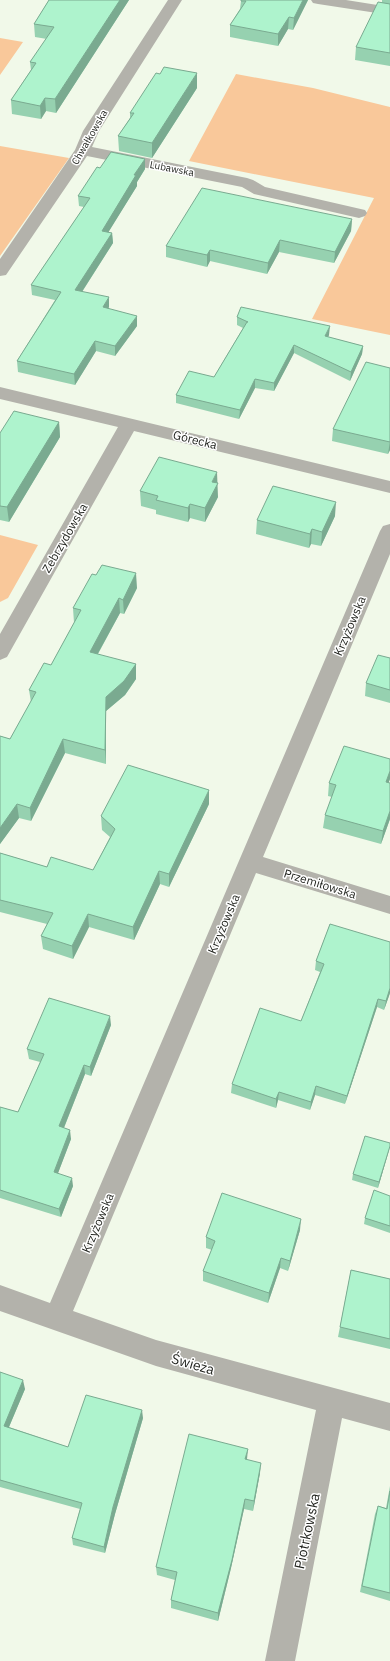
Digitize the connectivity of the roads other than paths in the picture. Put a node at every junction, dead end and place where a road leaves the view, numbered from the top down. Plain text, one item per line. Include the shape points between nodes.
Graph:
1 (174, 0) edge
2 (318, 0) edge
3 (390, 11) edge
4 (83, 150) junction
5 (359, 212) dead end
6 (0, 271) edge
7 (0, 393) edge
8 (130, 424) junction
9 (390, 487) edge
10 (390, 530) edge
11 (0, 652) edge
12 (250, 862) junction
13 (390, 905) edge
14 (0, 1298) edge
15 (57, 1318) junction
16 (332, 1401) junction
17 (390, 1417) edge
18 (280, 1661) edge

1 - 4 street, Chwałkowska via 91,131
2 - 3 street
4 - 5 street, Lubawska via 247,183 260,192
4 - 6 street, Chwałkowska
7 - 8 street, Górecka
8 - 9 street, Górecka
8 - 11 street, Zebrzydowska
10 - 12 street, Krzyżowska
12 - 13 street, Przemiłowska
12 - 15 street, Krzyżowska
14 - 15 street, Świeża
15 - 16 street, Świeża via 156,1353
16 - 17 street, Świeża
16 - 18 street, Piotrkowska

